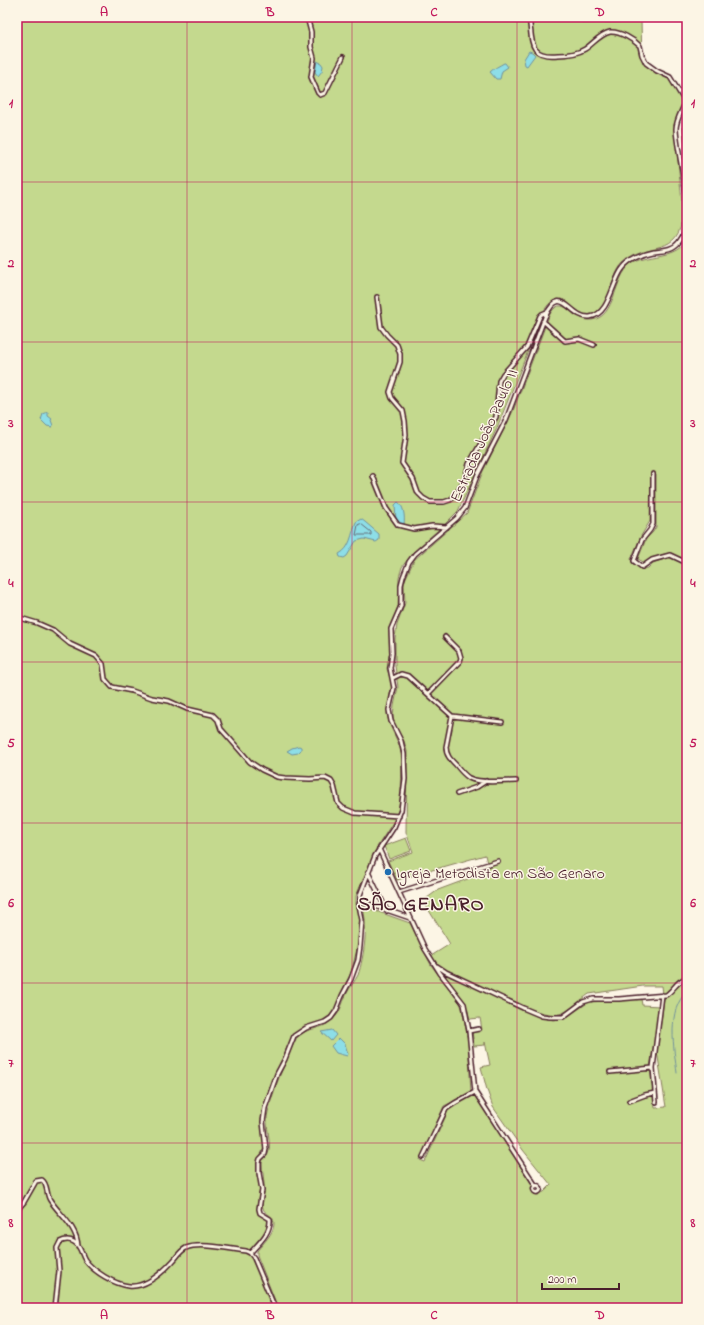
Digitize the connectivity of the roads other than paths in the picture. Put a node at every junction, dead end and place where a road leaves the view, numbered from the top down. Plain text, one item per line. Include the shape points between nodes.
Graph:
1 (307, 17) edge
2 (529, 17) edge
3 (343, 57) dead end
4 (686, 104) edge
5 (377, 297) dead end
6 (547, 312) junction
7 (543, 321) junction
8 (594, 345) dead end
9 (653, 474) dead end
10 (373, 476) dead end
11 (447, 527) junction
12 (687, 563) edge
13 (17, 617) edge
14 (445, 637) dead end
15 (393, 678) junction
16 (428, 694) junction
17 (452, 716) junction
18 (502, 722) dead end
19 (486, 781) junction
20 (516, 781) dead end
21 (457, 794) dead end
22 (399, 816) junction
23 (379, 849) junction
24 (498, 861) dead end
25 (368, 872) junction
26 (399, 892) junction
27 (360, 902) junction
28 (387, 911) junction
29 (410, 918) junction
30 (433, 963) junction
31 (687, 978) edge
32 (662, 995) junction
33 (479, 1029) dead end
34 (469, 1031) junction
35 (653, 1068) junction
36 (610, 1072) dead end
37 (475, 1092) junction
38 (655, 1094) junction
39 (629, 1101) dead end
40 (656, 1102) dead end
41 (423, 1157) dead end
42 (536, 1186) dead end
43 (17, 1210) edge
44 (78, 1246) junction
45 (250, 1253) junction
46 (55, 1308) edge
47 (275, 1308) edge

1 - 3 street via 311,32 310,47 314,58 311,77 320,95 325,93
2 - 4 street via 534,46 545,56 578,52 605,34 619,33 640,46 646,63 670,77
4 - 6 street via 676,129 687,201 686,225 679,242 666,250 646,253 626,265 617,276 606,304 596,314 589,317 581,316 567,304 558,301
5 - 6 street via 381,327 397,345 400,354 400,362 390,392 403,411 405,421 402,463 420,496 436,502 450,500 464,482 469,464 496,417 499,381 528,347 540,316
6 - 7 street, Estrada João Paulo II
7 - 8 street via 565,341 579,339
7 - 11 street, Estrada João Paulo II via 506,420 477,476 462,512
9 - 12 street via 654,524 642,540 634,560 642,567 652,560 670,555
10 - 11 street via 386,508 398,525 414,529
11 - 15 street, Estrada João Paulo II via 415,554 403,577 401,606 391,629 390,668
13 - 22 street via 49,628 70,644 96,656 103,664 105,679 112,687 169,701 182,708 213,714 221,728 250,762 262,770 277,777 325,778 334,786 338,803 343,808 355,813
14 - 16 street via 459,651 461,658
15 - 16 street via 405,674
15 - 22 street, Estrada João Paulo II via 390,715 404,754 404,779
16 - 17 street
17 - 18 street
17 - 19 street via 446,747 448,756 468,778
19 - 20 street
19 - 21 street
22 - 23 street, Estrada João Paulo II
23 - 25 street, Estrada João Paulo II
23 - 26 street
24 - 26 street
25 - 27 street, Estrada João Paulo II via 360,894
25 - 28 street
26 - 29 street
27 - 28 street
27 - 45 street, Estrada João Paulo II via 360,946 352,979 331,1018 294,1036 263,1114 266,1149 259,1163 262,1190 259,1209 270,1219 270,1226 266,1235
28 - 29 street
29 - 30 street
30 - 32 street via 499,997 550,1017 563,1017 588,999
30 - 34 street via 463,1001
31 - 32 street via 681,980 669,993
32 - 35 street
33 - 34 street
34 - 37 street
35 - 36 street
35 - 38 street
37 - 41 street via 446,1109
37 - 42 street
38 - 39 street
38 - 40 street
43 - 44 street via 36,1181 42,1180 45,1182 49,1198 76,1235
44 - 45 street via 85,1260 93,1268 115,1282 131,1286 141,1285 152,1279 187,1248 208,1246
44 - 46 street via 73,1241 66,1240 60,1242 57,1247 59,1270
45 - 47 street via 259,1267

